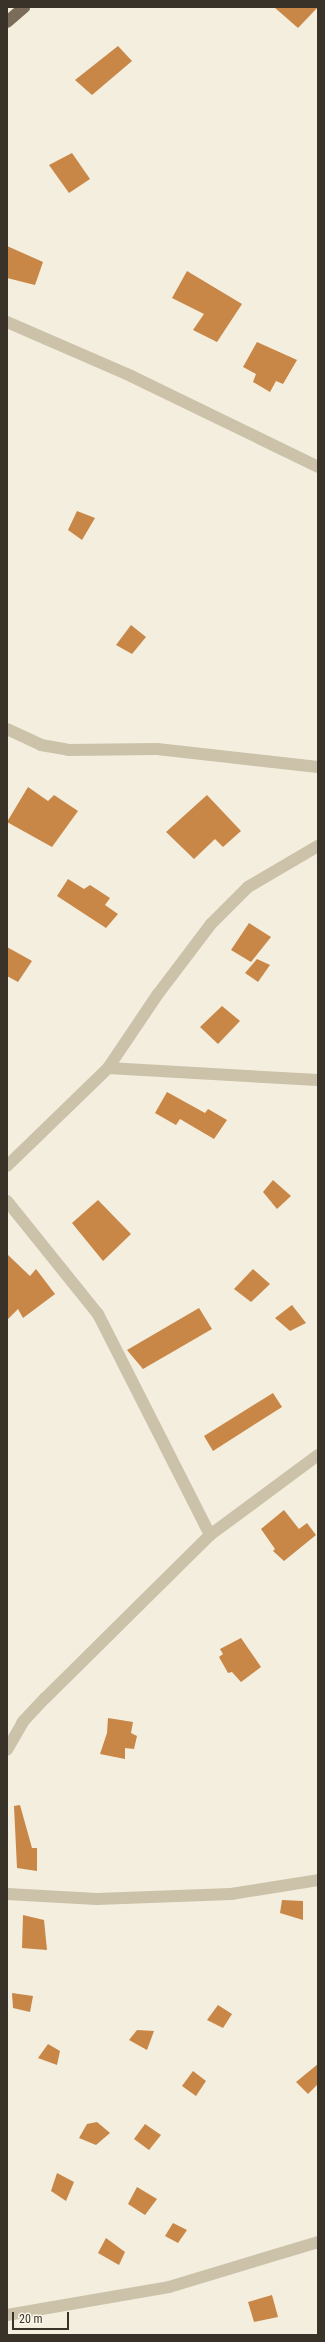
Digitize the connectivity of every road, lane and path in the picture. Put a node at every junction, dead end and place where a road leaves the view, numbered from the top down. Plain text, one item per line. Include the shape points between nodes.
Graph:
1 (24, 7) edge
2 (7, 22) edge
3 (7, 322) edge
4 (318, 467) edge
5 (7, 729) edge
6 (318, 767) edge
7 (318, 846) edge
8 (108, 1068) junction
9 (318, 1080) edge
10 (7, 1166) edge
11 (7, 1201) edge
12 (318, 1455) edge
13 (210, 1535) junction
14 (7, 1750) edge
15 (318, 1880) edge
16 (7, 1894) edge
17 (318, 2242) edge
18 (7, 2315) edge

1 - 2 main road
3 - 4 street via 132,376
5 - 6 street via 41,745 68,750 157,749
7 - 8 street via 248,886 211,924 158,994
8 - 9 street
8 - 10 street
11 - 13 street via 98,1314
12 - 13 street
13 - 14 street via 45,1698 23,1722
15 - 16 street via 231,1894 97,1899
17 - 18 street via 169,2287

